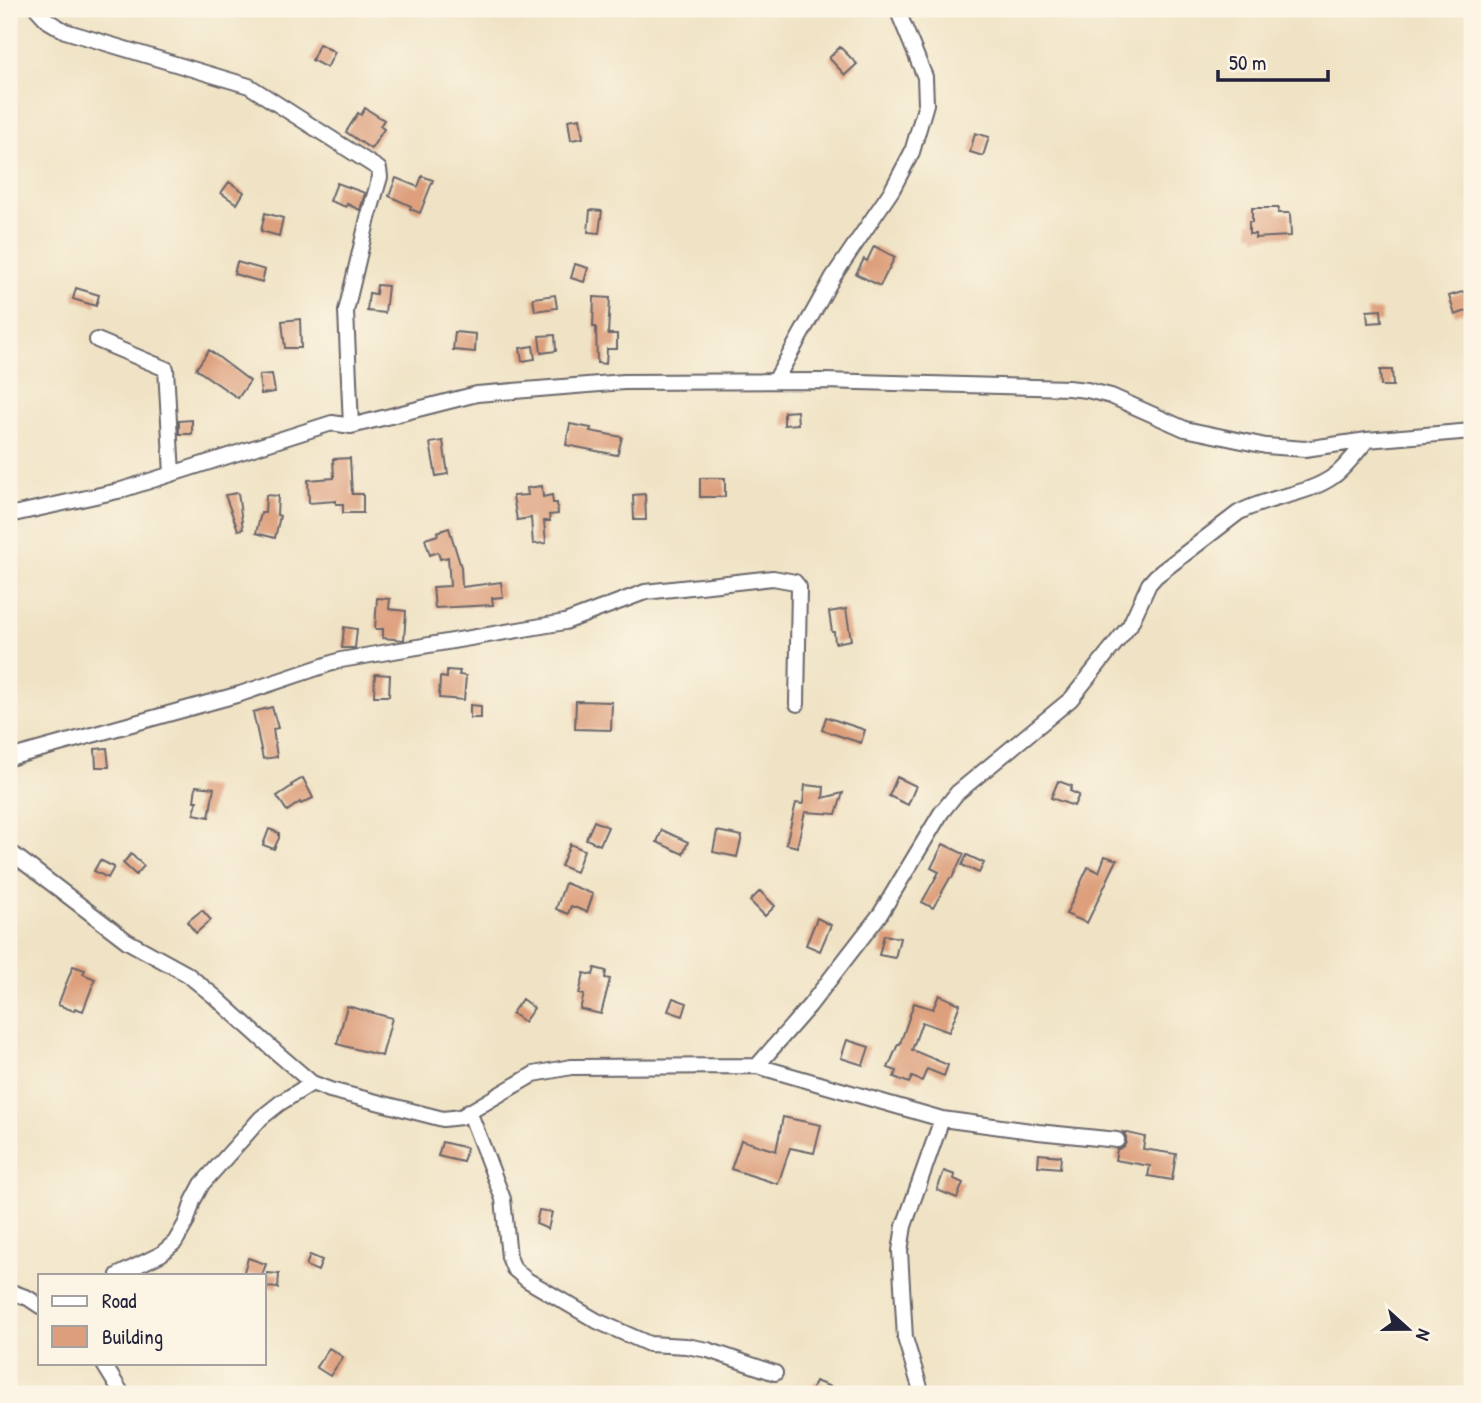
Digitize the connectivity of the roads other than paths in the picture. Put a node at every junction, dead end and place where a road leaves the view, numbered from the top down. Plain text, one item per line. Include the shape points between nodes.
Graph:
1 (37, 9) edge
2 (897, 9) edge
3 (97, 340) dead end
4 (775, 382) junction
5 (351, 426) junction
6 (1472, 431) edge
7 (1367, 440) junction
8 (172, 474) junction
9 (9, 514) edge
10 (797, 705) dead end
11 (9, 758) edge
12 (9, 851) edge
13 (757, 1066) junction
14 (312, 1083) junction
15 (469, 1111) junction
16 (942, 1119) junction
17 (1117, 1140) dead end
18 (120, 1274) edge
19 (9, 1291) edge
20 (38, 1305) edge
21 (104, 1364) edge
22 (775, 1373) dead end
23 (122, 1394) edge
24 (922, 1394) edge

1 - 5 street via 65,31 248,86 379,169 346,311
2 - 4 street via 925,77 926,104 912,152 833,277
3 - 8 street via 166,369
4 - 5 street via 625,382 477,394
4 - 7 street via 1068,388 1111,396 1185,429 1266,446 1305,449
5 - 8 street via 332,423
6 - 7 street
7 - 13 street via 1335,475 1314,487 1249,506 1156,576 1130,625 1071,699 957,793 881,913
8 - 9 street via 118,491
10 - 11 street via 799,587 773,578 645,592 565,622 341,660 240,694
12 - 14 street via 127,941 187,974
13 - 15 street via 571,1067 534,1074
13 - 16 street
14 - 15 street via 443,1119
14 - 18 street via 261,1118 202,1184 175,1242
15 - 22 street via 503,1199 514,1269 597,1321 649,1343 708,1350
16 - 17 street
16 - 24 street via 904,1226 901,1251 905,1338
19 - 20 street
21 - 23 street

